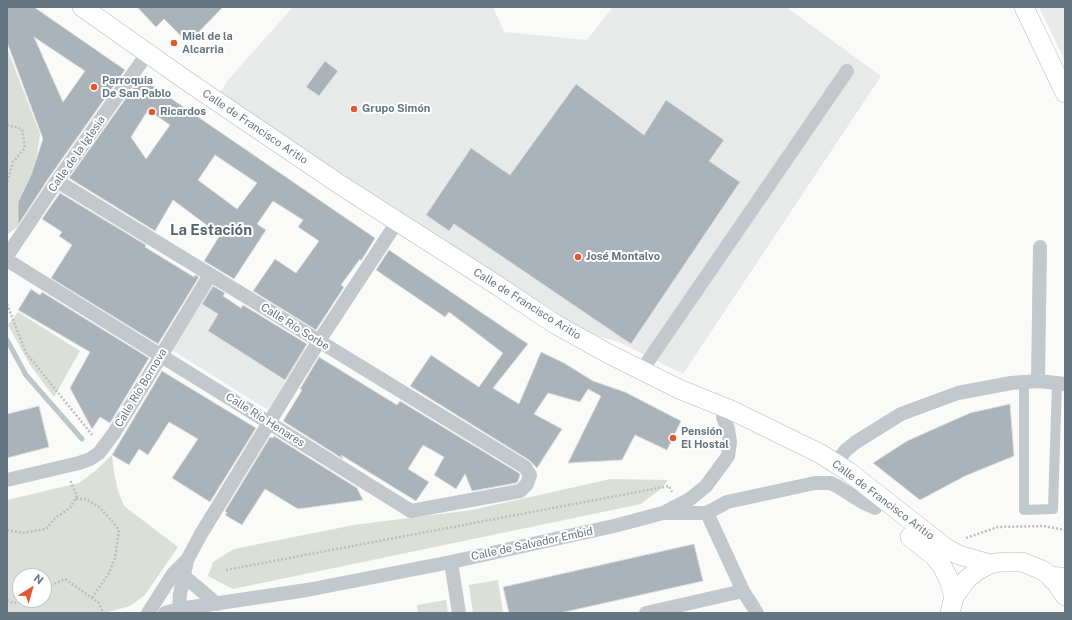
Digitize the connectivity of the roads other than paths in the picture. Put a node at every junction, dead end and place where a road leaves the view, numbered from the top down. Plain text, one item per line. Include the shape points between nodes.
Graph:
1 (1024, 7) edge
2 (91, 10) edge
3 (148, 54) junction
4 (847, 71) dead end
5 (1065, 93) edge
6 (57, 181) junction
7 (397, 222) junction
8 (1040, 247) dead end
9 (7, 256) edge
10 (7, 260) edge
11 (210, 275) junction
12 (319, 341) junction
13 (161, 356) junction
14 (642, 370) junction
15 (1031, 381) junction
16 (1061, 383) edge
17 (679, 389) junction
18 (723, 418) junction
19 (269, 422) junction
20 (836, 463) junction
21 (530, 474) joint
22 (7, 480) edge
23 (875, 508) junction
24 (664, 513) junction
25 (707, 513) junction
26 (187, 560) junction
27 (451, 562) junction
28 (990, 564) junction
29 (184, 576) junction
30 (1059, 578) edge
31 (743, 591) junction
32 (1065, 596) edge
33 (217, 604) junction
34 (952, 605) edge
35 (172, 611) edge
36 (148, 613) edge
37 (459, 613) edge
38 (646, 613) edge
39 (757, 613) edge

1 - 5 main road
2 - 3 main road, Calle de Francisco Aritio
3 - 6 street, Calle de la Iglesia
3 - 7 main road, Calle de Francisco Aritio
4 - 14 street
6 - 9 street, Calle de la Iglesia
6 - 11 street, Calle Río Sorbe
7 - 12 street
7 - 14 main road, Calle de Francisco Aritio via 555,324
8 - 15 street
10 - 13 street, Calle Río Henares
11 - 12 street, Calle Río Sorbe
11 - 13 street, Calle Río Bornova
12 - 19 street
12 - 21 street, Calle Río Sorbe via 525,467
13 - 19 street, Calle Río Henares
13 - 22 street, Calle Río Bornova via 98,453 79,463
14 - 17 main road, Calle de Francisco Aritio
15 - 16 street
15 - 16 street via 1024,510 1053,509
15 - 20 street via 958,393 901,414 856,442
17 - 18 main road, Calle de Francisco Aritio
17 - 20 main road, Calle de Francisco Aritio via 731,410
18 - 23 main road, Calle de Francisco Aritio via 828,471
18 - 24 street via 730,442 728,456 706,486 690,499
19 - 21 street, Calle Río Henares via 411,510 520,491 527,484
19 - 26 street
20 - 28 main road, Calle de Francisco Aritio via 946,548 959,555
23 - 25 street, Calle de Salvador Embid via 825,482 727,502
23 - 34 main road, Calle de Francisco Aritio via 934,556 942,566 949,580
24 - 25 street, Calle de Salvador Embid
24 - 27 street, Calle de Salvador Embid
25 - 31 street
26 - 29 street
26 - 36 street via 173,574
27 - 33 street, Calle de Salvador Embid via 307,590
27 - 37 street
28 - 30 main road via 1022,562
28 - 34 main road via 966,580
29 - 33 street
29 - 35 street
30 - 32 main road
31 - 38 street
31 - 39 street
33 - 35 street, Calle de Salvador Embid

